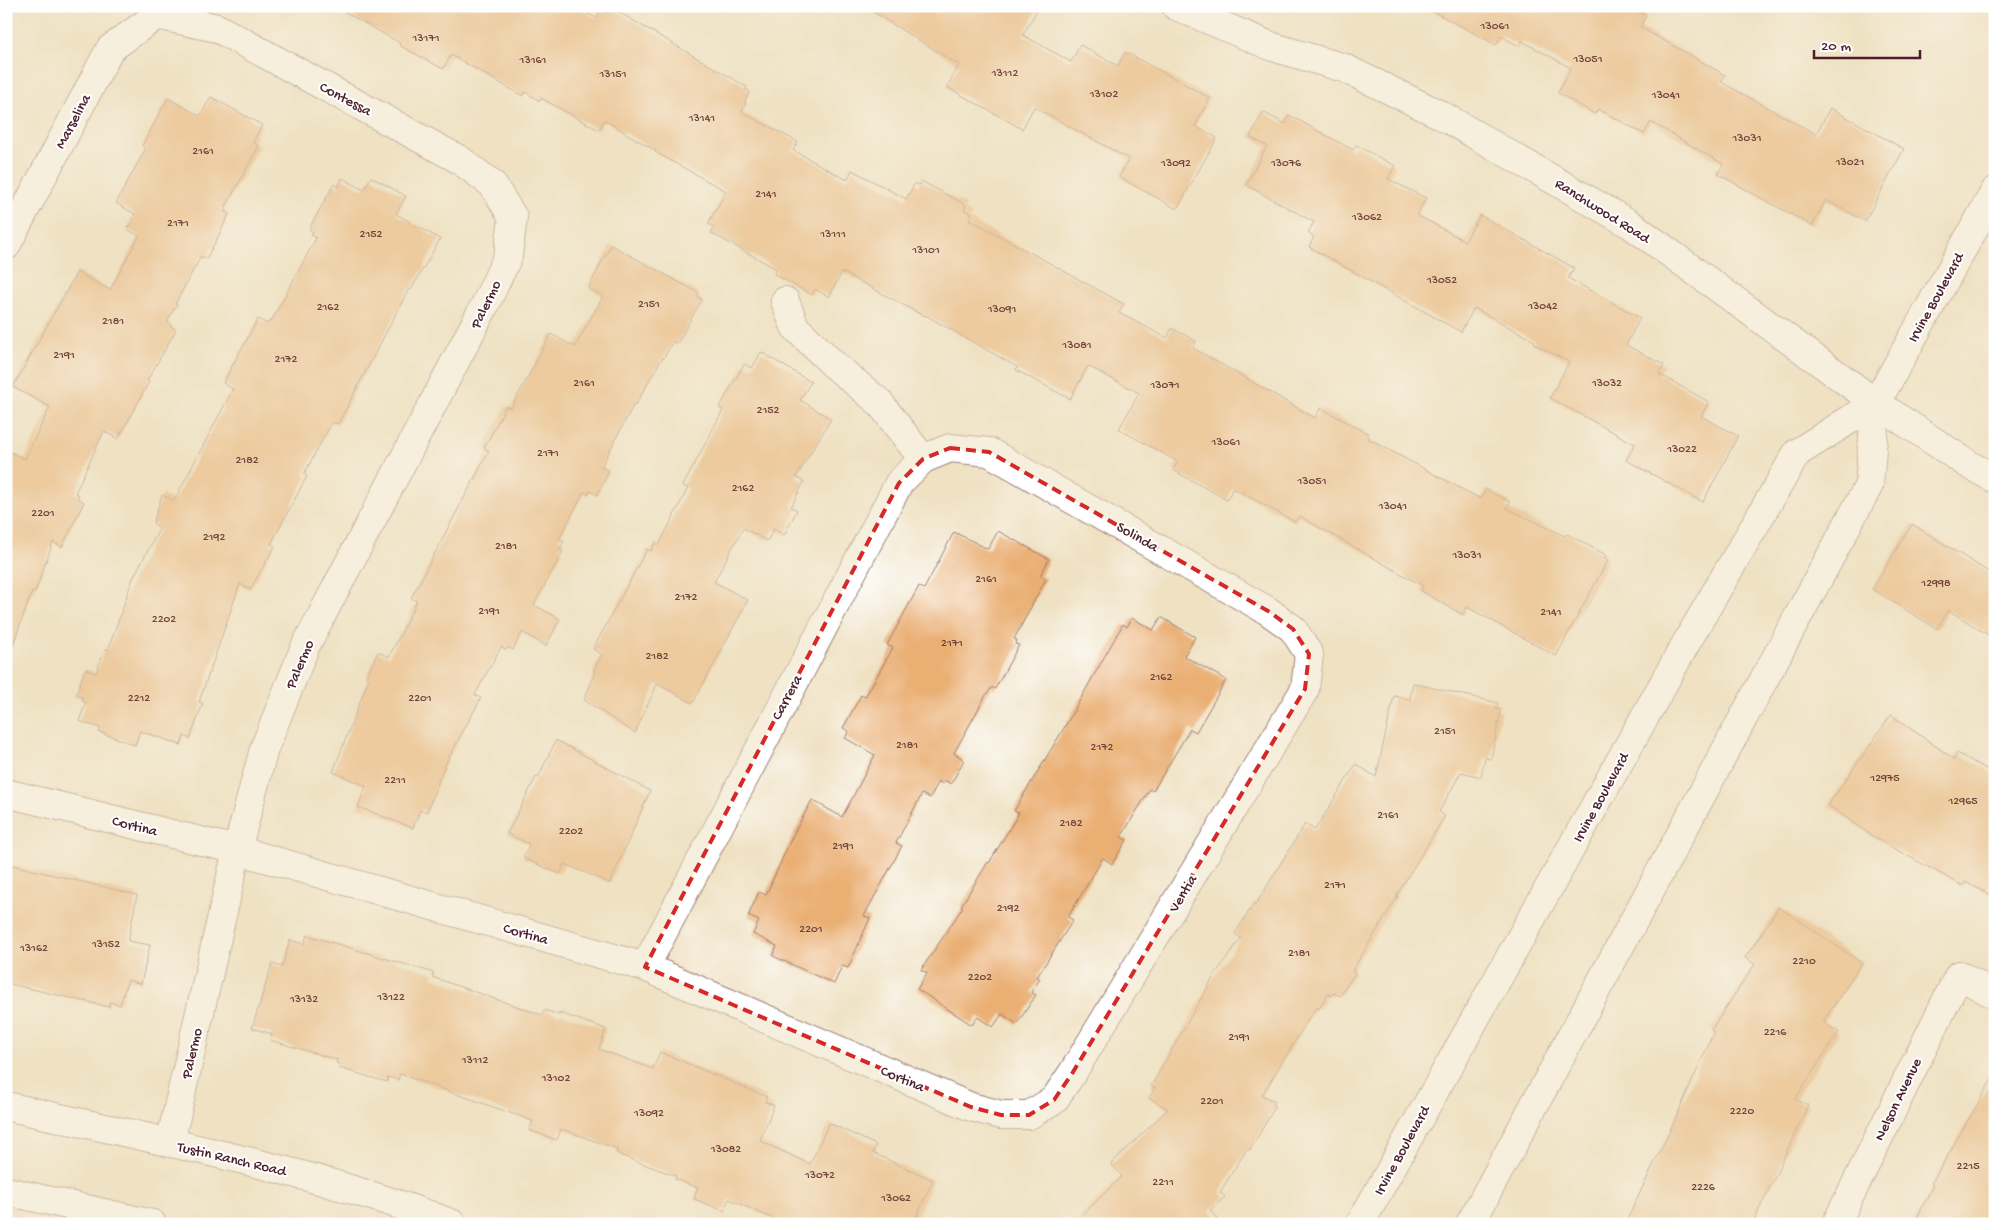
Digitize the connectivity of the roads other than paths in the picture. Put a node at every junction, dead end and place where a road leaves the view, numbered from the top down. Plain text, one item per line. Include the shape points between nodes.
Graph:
1 (1176, 6) edge
2 (157, 15) joint
3 (1995, 191) edge
4 (513, 217) joint
5 (6, 246) edge
6 (785, 301) dead end
7 (1876, 404) junction
8 (950, 448) joint
9 (923, 459) junction
10 (1995, 479) edge
11 (1310, 654) joint
12 (6, 793) edge
13 (237, 850) junction
14 (645, 967) junction
15 (1995, 995) edge
16 (6, 1106) edge
17 (1029, 1115) joint
18 (170, 1144) junction
19 (6, 1191) edge
20 (152, 1224) edge
21 (453, 1224) edge
22 (1360, 1224) edge
23 (1470, 1224) edge
24 (1836, 1224) edge

1 - 7 street, Ranchwood Road via 1273,47 1344,68 1441,115 1630,224
2 - 4 street, Contessa via 217,28 460,160 492,184
2 - 5 street, Marselina via 110,49
3 - 7 street, Irvine Boulevard
4 - 13 street, Palermo via 508,256 486,303 305,647 264,749
6 - 9 street via 795,327 879,402
7 - 10 street, Ranchwood Road
7 - 22 street, Irvine Boulevard via 1797,453 1689,638
7 - 23 street, Irvine Boulevard via 1869,485
8 - 9 street, Carrera
8 - 11 street, Solinda via 988,452 1050,485 1268,611 1293,629
9 - 14 street, Carrera via 899,483
11 - 17 street, Ventia via 1305,689 1073,1072 1054,1100
12 - 13 street, Cortina
13 - 14 street, Cortina
13 - 18 street, Palermo
14 - 17 street, Cortina via 971,1107 1002,1115
15 - 24 street, Nelson Avenue via 1959,975
16 - 18 street, Tustin Ranch Road
18 - 21 street, Tustin Ranch Road via 292,1172
19 - 20 street

